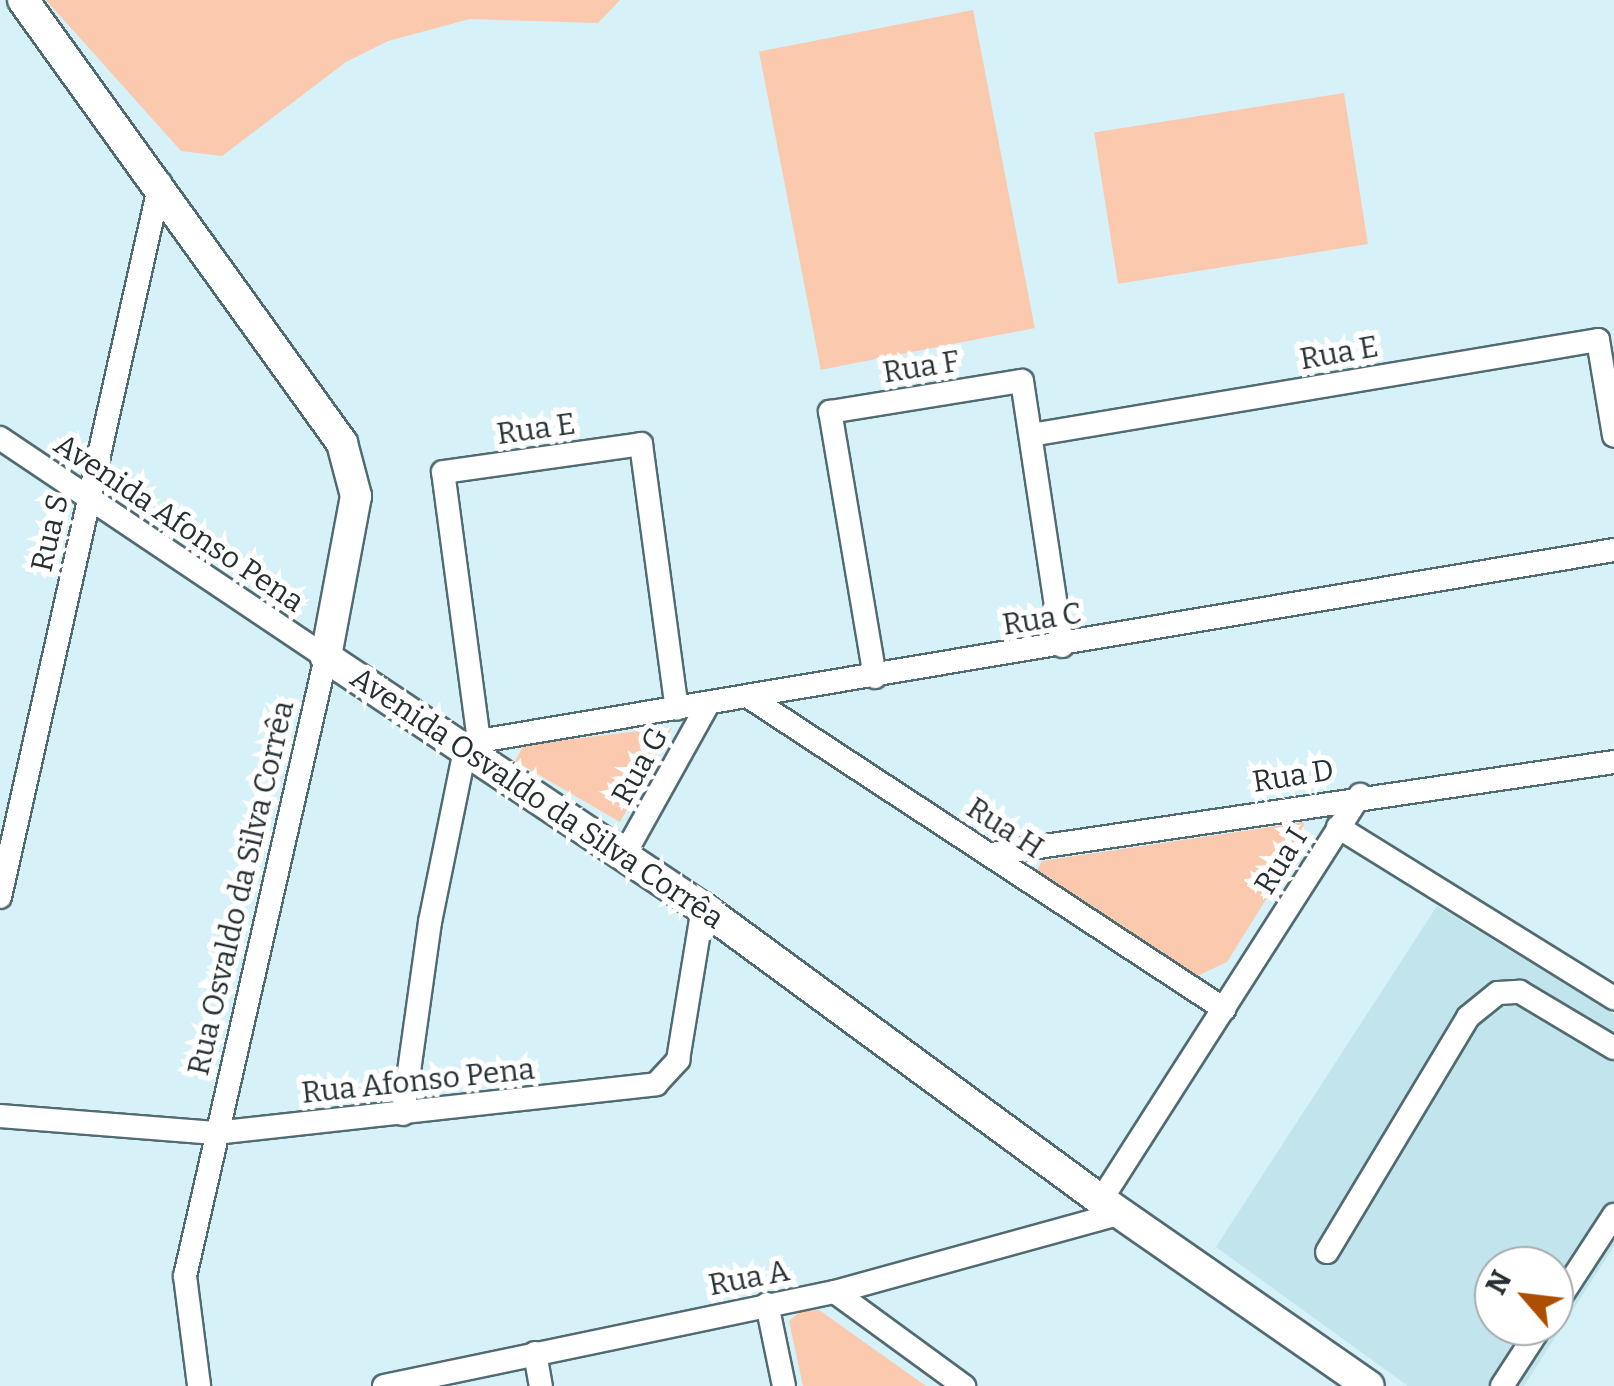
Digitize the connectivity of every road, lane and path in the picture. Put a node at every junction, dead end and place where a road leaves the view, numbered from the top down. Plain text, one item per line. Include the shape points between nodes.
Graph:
1 (24, 0) edge
2 (160, 183) junction
3 (1031, 435) junction
4 (1614, 436) edge
5 (0, 438) edge
6 (88, 501) junction
7 (1614, 550) edge
8 (1062, 646) junction
9 (326, 657) junction
10 (874, 677) junction
11 (752, 699) junction
12 (708, 704) junction
13 (677, 709) junction
14 (472, 746) junction
15 (1611, 764) edge
16 (1360, 795) junction
17 (1338, 827) junction
18 (992, 854) junction
19 (623, 857) junction
20 (0, 897) edge
21 (703, 908) junction
22 (1614, 998) edge
23 (1224, 1009) junction
24 (1614, 1048) edge
25 (404, 1114) junction
26 (0, 1116) edge
27 (215, 1133) junction
28 (1111, 1207) junction
29 (1614, 1215) edge
30 (1327, 1252) dead end
31 (1574, 1276) edge
32 (835, 1292) junction
33 (768, 1304) junction
34 (1528, 1346) edge
35 (534, 1353) junction
36 (200, 1386) edge
37 (384, 1386) edge
38 (541, 1386) edge
39 (784, 1386) edge
40 (964, 1386) edge
41 (1369, 1386) edge
42 (1502, 1386) edge

1 - 2 street, Avenida Osvaldo da Silva Corrêa
2 - 6 street, Rua S
2 - 9 street, Avenida Osvaldo da Silva Corrêa via 342,443 356,496
3 - 4 street, Rua E via 1598,340
3 - 8 street, Rua F
3 - 10 street, Rua F via 1022,381 830,412
5 - 6 street, Avenida Afonso Pena
6 - 9 street, Avenida Afonso Pena
6 - 20 street, Rua S
7 - 8 street, Rua C
8 - 10 street, Rua C
9 - 14 street, Avenida Osvaldo da Silva Corrêa
9 - 27 street, Rua Osvaldo da Silva Corrêa
10 - 11 street, Rua C
11 - 12 street, Rua C
11 - 18 street, Rua H
12 - 13 street, Rua C
12 - 19 street, Rua G
13 - 14 street, Rua C
13 - 14 street, Rua E via 641,444 443,472
14 - 19 street, Avenida Osvaldo da Silva Corrêa
14 - 25 street via 430,922
15 - 16 street, Rua D
16 - 17 street
16 - 18 street, Rua D
17 - 22 street, Rua I
17 - 23 street, Rua I
18 - 23 street, Rua H
19 - 21 street, Avenida Osvaldo da Silva Corrêa
21 - 25 street, Rua Afonso Pena via 678,1060 656,1084
21 - 28 street, Avenida Osvaldo da Silva Corrêa
23 - 28 street, Rua I
24 - 30 street via 1520,992 1498,992 1468,1018
25 - 27 street, Rua Afonso Pena
26 - 27 street, Rua Afonso Pena
27 - 36 street via 185,1276
28 - 32 street, Rua A
28 - 41 street, Avenida Osvaldo da Silva Corrêa
29 - 31 street
32 - 33 street, Rua A
32 - 40 street
33 - 35 street, Rua A
33 - 39 street
34 - 42 street
35 - 37 street, Rua A
35 - 38 street

